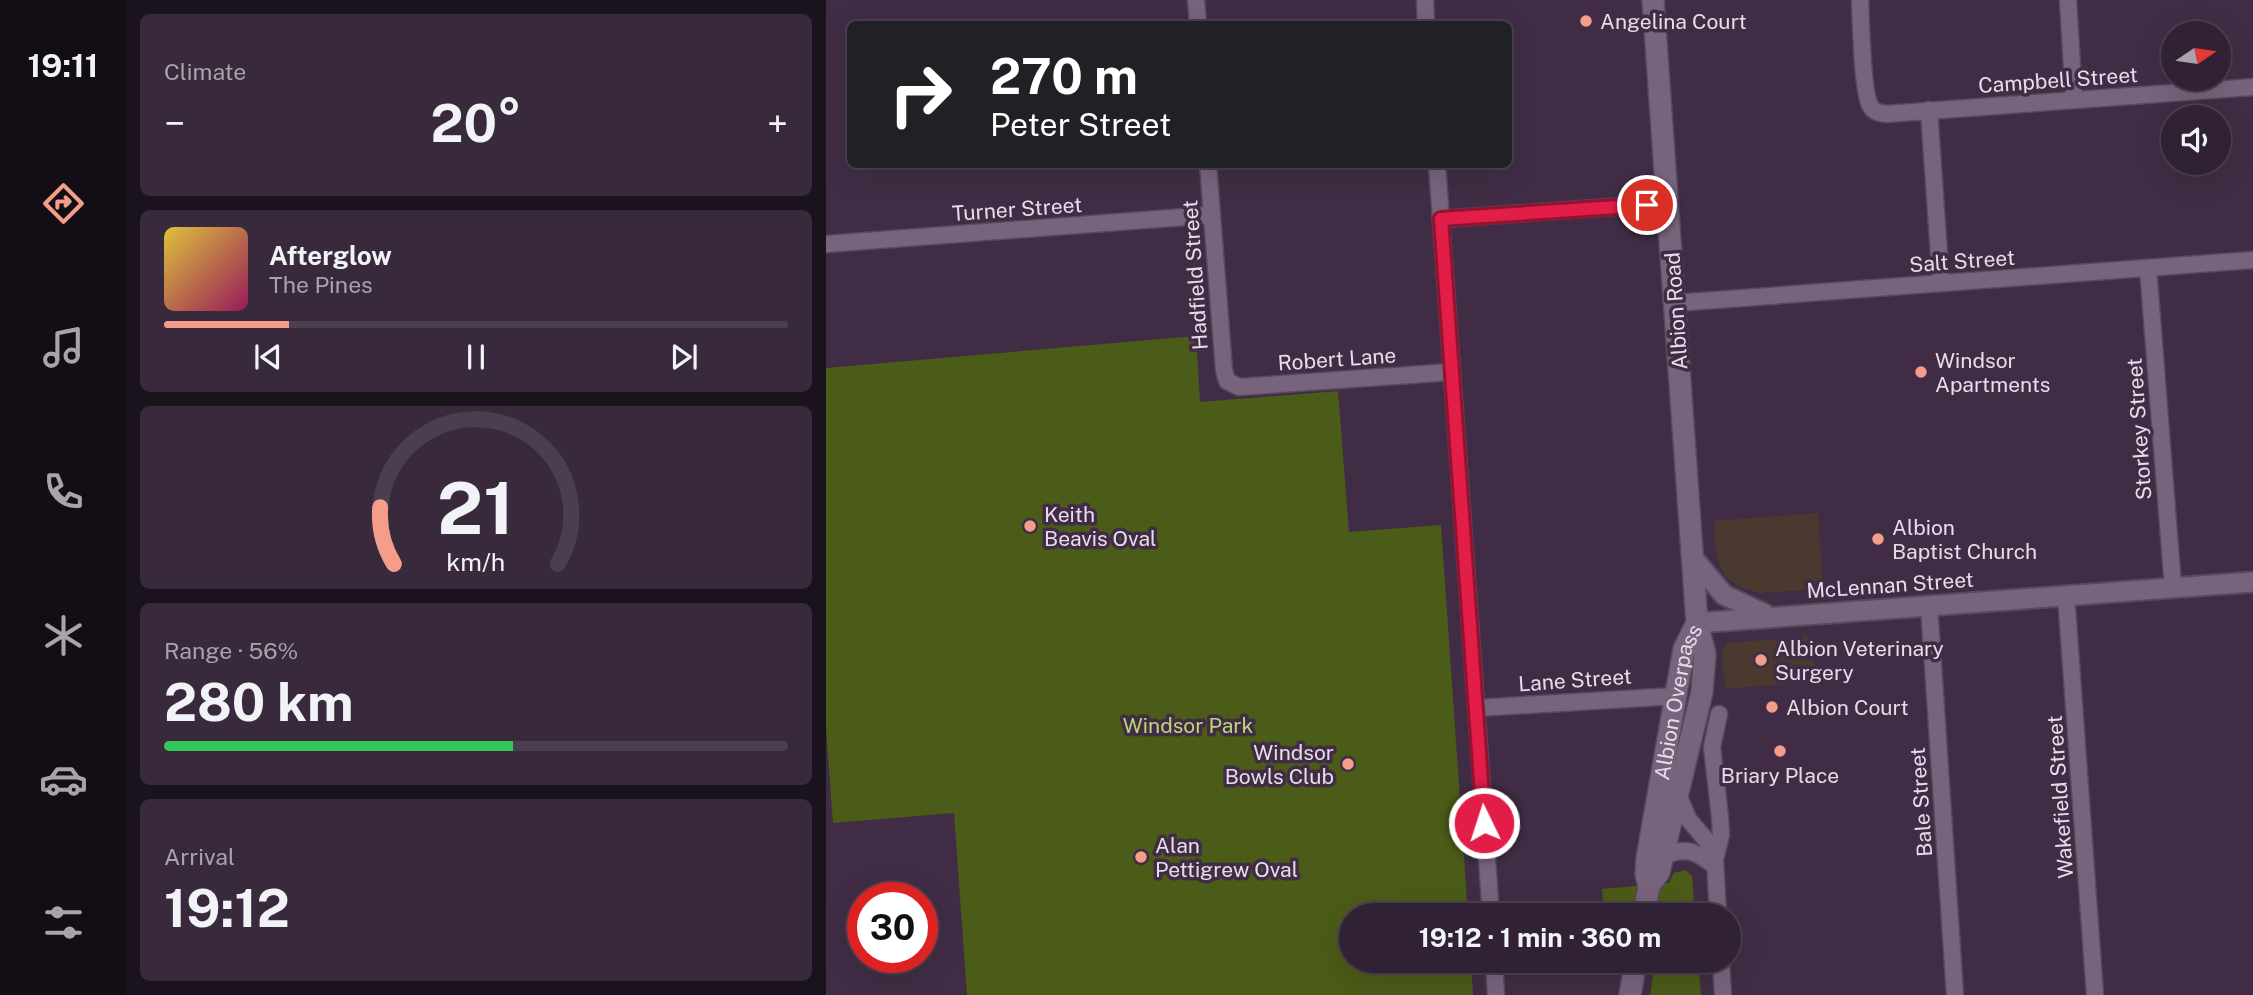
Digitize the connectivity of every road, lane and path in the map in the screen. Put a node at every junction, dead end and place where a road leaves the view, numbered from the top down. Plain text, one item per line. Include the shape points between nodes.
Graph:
1 (1196, 0) edge
2 (1425, 0) edge
3 (1653, 0) edge
4 (1860, 0) edge
5 (2068, 0) edge
6 (1198, 21) edge
7 (1426, 21) edge
8 (2253, 87) edge
9 (2074, 100) junction
10 (1929, 110) junction
11 (1208, 168) edge
12 (1437, 168) edge
13 (1668, 203) junction
14 (1212, 215) junction
15 (1441, 219) junction
16 (826, 244) edge
17 (2253, 260) edge
18 (2148, 268) junction
19 (1941, 283) junction
20 (1675, 303) junction
21 (1452, 372) junction
22 (1227, 381) joint
23 (1693, 558) junction
24 (2253, 582) edge
25 (2173, 587) junction
26 (2066, 596) junction
27 (1929, 605) junction
28 (1772, 616) junction
29 (1697, 623) junction
30 (1676, 696) junction
31 (1476, 708) junction
32 (1719, 714) dead end
33 (1678, 795) junction
34 (1663, 857) junction
35 (1715, 866) junction
36 (1649, 886) junction
37 (1490, 903) edge
38 (1646, 903) edge
39 (1717, 903) edge
40 (1495, 973) edge
41 (1634, 973) edge
42 (1722, 973) edge
43 (1496, 995) edge
44 (1630, 995) edge
45 (1723, 995) edge
46 (1955, 995) edge
47 (2095, 995) edge

1 - 6 street
2 - 7 street
3 - 13 main road, Albion Road
4 - 10 street, Campbell Street via 1869,106 1886,114
5 - 9 street
8 - 9 street, Campbell Street
9 - 10 street, Campbell Street
10 - 19 street
11 - 14 street, Hadfield Street
12 - 15 street
13 - 15 street
13 - 20 main road, Albion Road
14 - 16 street, Turner Street
14 - 22 street, Hadfield Street
15 - 21 street
17 - 18 street, Salt Street
18 - 19 street, Salt Street
18 - 25 street, Storkey Street
19 - 20 street, Salt Street
20 - 23 main road, Albion Road
21 - 22 street, Robert Lane via 1239,387
21 - 31 street
23 - 28 street via 1724,595
23 - 29 main road, Albion Road
24 - 25 street, McLennan Street
25 - 26 street, McLennan Street
26 - 27 street, McLennan Street
26 - 47 street, Wakefield Street
27 - 28 street, McLennan Street
27 - 46 street, Bale Street
28 - 29 street, McLennan Street
29 - 30 main road, Albion Overpass via 1684,649
29 - 33 main road, Albion Overpass via 1705,654 1703,681
30 - 31 street, Lane Street
30 - 36 main road, Albion Overpass via 1647,858
31 - 37 street
32 - 35 street via 1713,747 1721,831
33 - 34 main road, Albion Overpass
33 - 35 street via 1689,820 1707,841
34 - 35 street via 1689,850
34 - 36 main road, Albion Overpass
35 - 39 street
36 - 38 main road, Albion Overpass
40 - 43 street
41 - 44 main road
42 - 45 street

